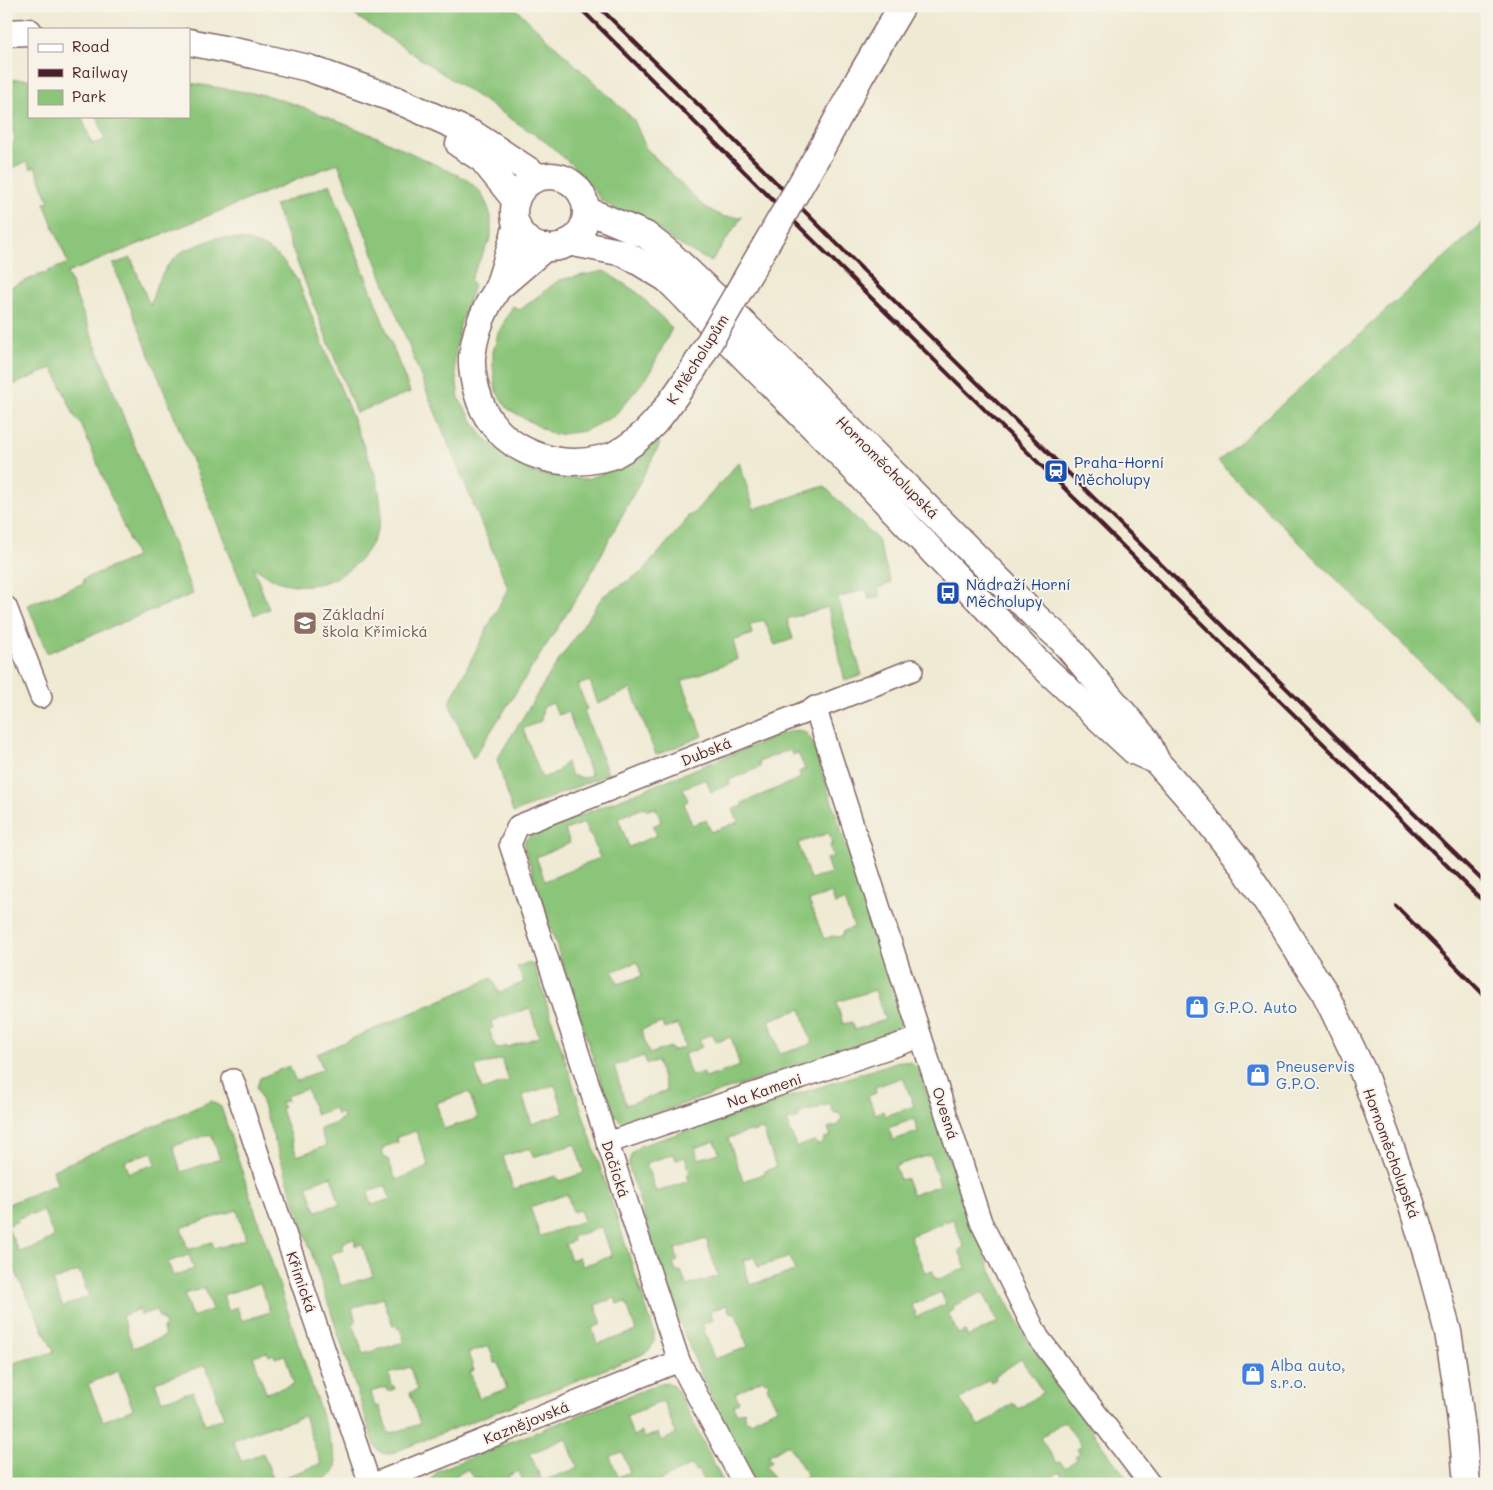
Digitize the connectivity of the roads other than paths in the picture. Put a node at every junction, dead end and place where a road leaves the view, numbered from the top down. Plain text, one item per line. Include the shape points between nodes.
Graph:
1 (902, 6) edge
2 (28, 32) edge
3 (6, 33) edge
4 (190, 42) edge
5 (397, 100) junction
6 (539, 178) junction
7 (586, 210) junction
8 (517, 213) junction
9 (557, 245) junction
10 (497, 289) junction
11 (6, 608) edge
12 (912, 670) dead end
13 (41, 697) dead end
14 (815, 707) junction
15 (1157, 762) junction
16 (510, 844) joint
17 (921, 1037) junction
18 (233, 1080) dead end
19 (607, 1143) junction
20 (679, 1361) junction
21 (372, 1484) edge
22 (744, 1484) edge
23 (1150, 1484) edge
24 (1467, 1484) edge

1 - 10 street, K Měcholupům, bridge via 693,370 662,416 631,445 612,456 586,462 564,462 525,450 507,439 490,422 474,379 472,358 476,333
2 - 3 street
4 - 5 street, Hornoměcholupská via 308,68
5 - 6 street, Hornoměcholupská via 475,135
5 - 8 street, Hornoměcholupská via 482,159
6 - 7 street via 559,177 571,182 580,191
6 - 8 street via 525,186
7 - 9 street via 582,228 576,236
7 - 15 street, Hornoměcholupská via 646,234 764,343 1062,640 1147,741
8 - 9 street, Hornoměcholupská via 522,233 529,240 537,245
8 - 10 street, K Měcholupům
9 - 10 street, K Měcholupům
9 - 15 street, Hornoměcholupská via 624,253 666,279 842,455 1034,658 1134,751
11 - 13 street
12 - 14 street, Dubská
14 - 16 street, Dubská via 518,826
14 - 17 street, Ovesná
15 - 24 street, Hornoměcholupská via 1240,862 1280,920 1324,991 1363,1072 1411,1203 1448,1332
16 - 19 street, Dačická
17 - 19 street, Na Kameni
17 - 23 street, Ovesná via 981,1222 1038,1337
18 - 21 street, Křimická
19 - 20 street, Dačická
20 - 21 street, Kaznějovská
20 - 22 street, Dačická

